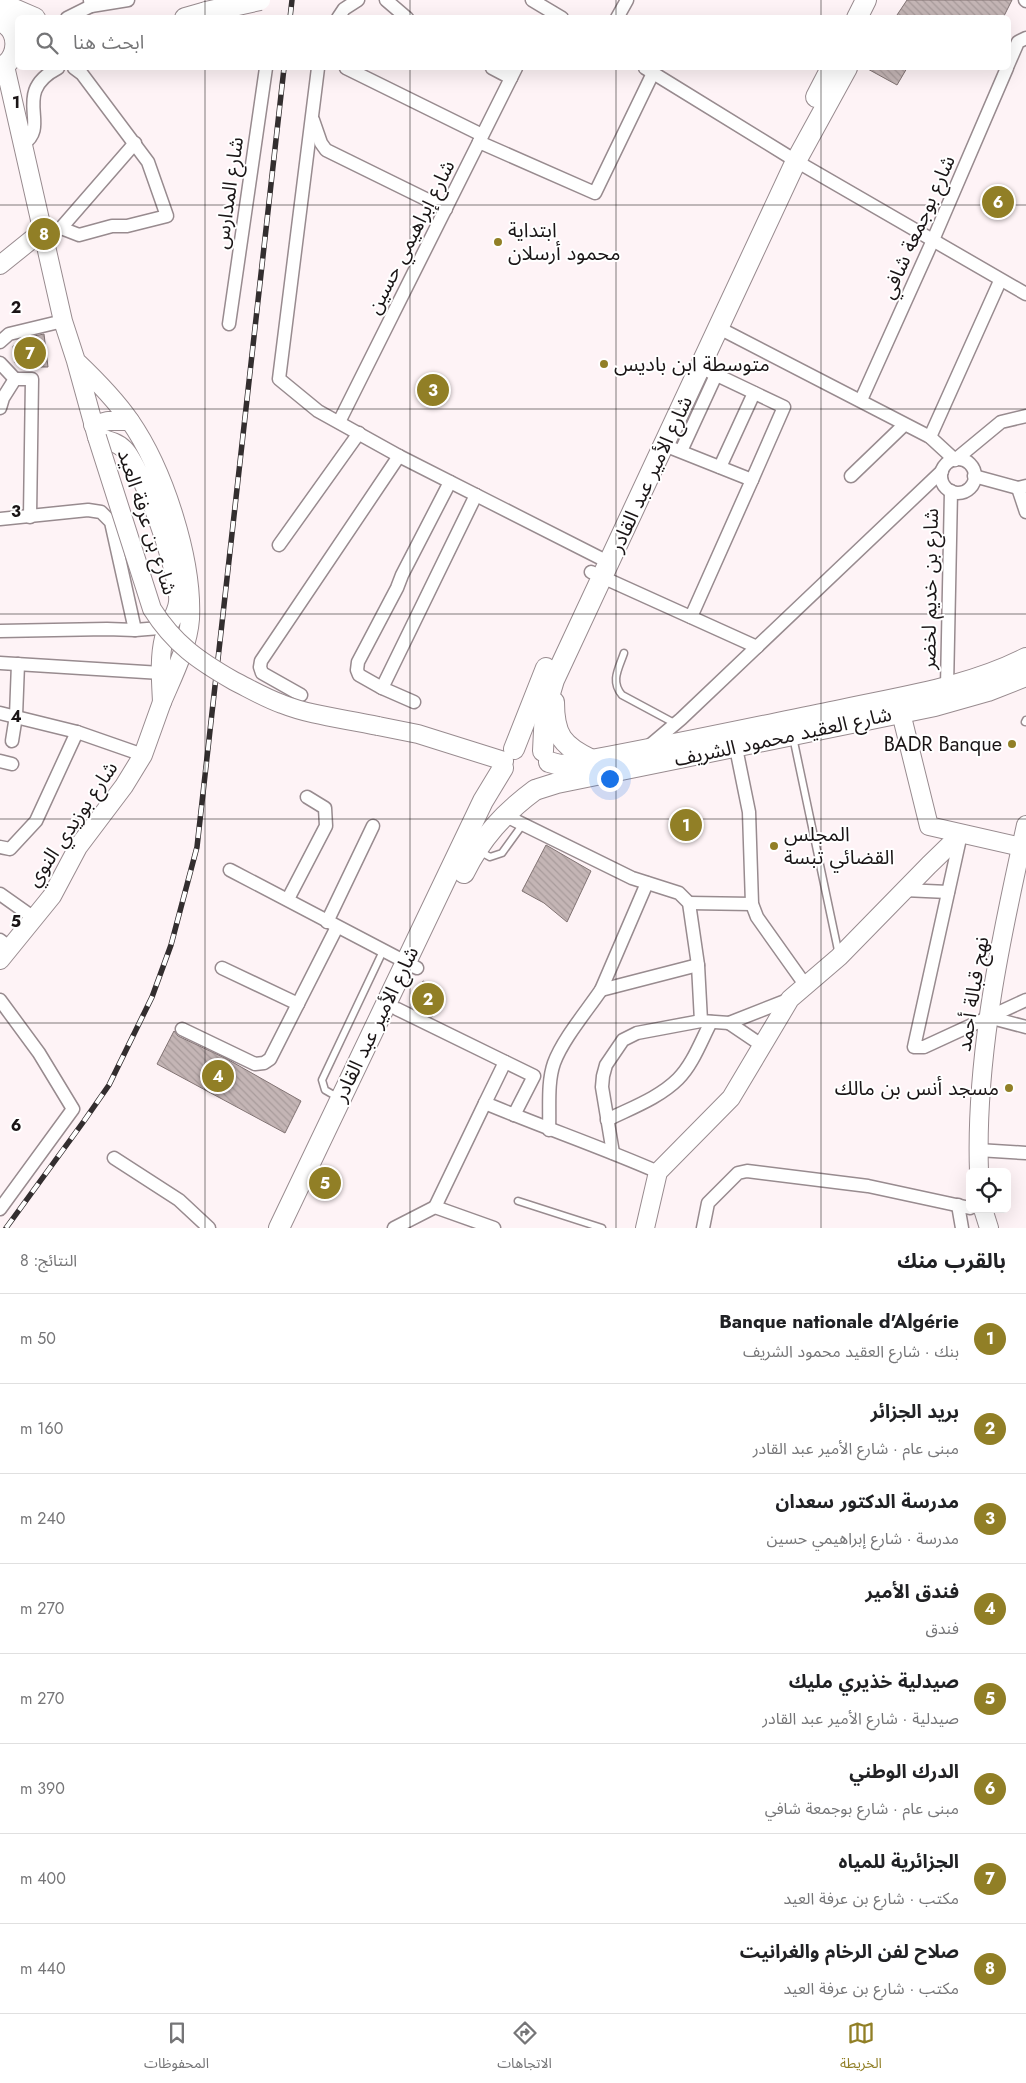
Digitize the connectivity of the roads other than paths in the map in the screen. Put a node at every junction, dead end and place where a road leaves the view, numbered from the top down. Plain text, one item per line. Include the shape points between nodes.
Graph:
1 (128, 0) edge
2 (237, 0) edge
3 (260, 0) edge
4 (358, 0) edge
5 (386, 0) edge
6 (532, 0) edge
7 (627, 0) edge
8 (866, 0) edge
9 (880, 0) edge
10 (0, 3) edge
11 (90, 3) edge
12 (548, 9) edge
13 (28, 15) edge
14 (72, 15) edge
15 (196, 15) edge
16 (240, 15) edge
17 (340, 15) edge
18 (404, 15) edge
19 (619, 15) edge
20 (858, 15) edge
21 (872, 15) edge
22 (6, 22) edge
23 (15, 37) edge
24 (1026, 38) edge
25 (15, 48) edge
26 (1011, 59) edge
27 (8, 64) edge
28 (55, 70) edge
29 (77, 70) edge
30 (266, 70) edge
31 (318, 70) edge
32 (350, 70) edge
33 (501, 70) edge
34 (650, 70) edge
35 (830, 70) edge
36 (846, 70) edge
37 (1006, 70) edge
38 (514, 73) edge
39 (312, 115) junction
40 (481, 139) junction
41 (23, 144) junction
42 (135, 144) junction
43 (791, 158) junction
44 (446, 209) junction
45 (61, 228) junction
46 (41, 232) junction
47 (933, 240) junction
48 (0, 265) edge
49 (1000, 281) junction
50 (1026, 294) edge
51 (63, 321) junction
52 (229, 324) dead end
53 (719, 328) junction
54 (0, 342) edge
55 (76, 361) junction
56 (0, 363) edge
57 (708, 371) junction
58 (15, 379) junction
59 (754, 393) junction
60 (861, 400) junction
61 (0, 408) edge
62 (1026, 416) edge
63 (130, 421) junction
64 (339, 422) junction
65 (904, 425) junction
66 (95, 431) junction
67 (359, 433) junction
68 (930, 437) junction
69 (673, 448) junction
70 (399, 456) junction
71 (955, 460) junction
72 (720, 467) junction
73 (942, 472) junction
74 (851, 476) dead end
75 (974, 476) junction
76 (752, 480) junction
77 (450, 482) junction
78 (1022, 487) edge
79 (951, 491) junction
80 (476, 495) junction
81 (1026, 512) edge
82 (30, 516) junction
83 (0, 519) edge
84 (280, 546) dead end
85 (600, 567) junction
86 (691, 617) junction
87 (190, 620) junction
88 (169, 628) junction
89 (135, 630) junction
90 (0, 631) edge
91 (757, 647) junction
92 (624, 653) dead end
93 (1026, 658) edge
94 (0, 663) edge
95 (18, 664) junction
96 (161, 673) junction
97 (1026, 676) edge
98 (554, 680) junction
99 (947, 686) junction
100 (382, 688) junction
101 (301, 695) dead end
102 (162, 702) junction
103 (414, 702) dead end
104 (0, 713) edge
105 (901, 713) junction
106 (16, 716) junction
107 (676, 724) junction
108 (77, 732) junction
109 (793, 736) junction
110 (12, 741) dead end
111 (736, 748) junction
112 (643, 751) junction
113 (143, 755) junction
114 (546, 757) junction
115 (507, 759) junction
116 (592, 760) junction
117 (536, 789) junction
118 (307, 797) dead end
119 (504, 815) junction
120 (523, 824) junction
121 (1026, 825) edge
122 (373, 826) dead end
123 (929, 826) junction
124 (961, 834) junction
125 (0, 847) edge
126 (1021, 847) junction
127 (475, 850) junction
128 (929, 864) junction
129 (230, 870) dead end
130 (647, 883) junction
131 (904, 890) junction
132 (948, 892) junction
133 (0, 894) edge
134 (288, 899) junction
135 (689, 903) junction
136 (752, 904) junction
137 (34, 918) junction
138 (332, 924) junction
139 (4, 949) edge
140 (383, 951) junction
141 (839, 957) junction
142 (698, 965) junction
143 (411, 966) junction
144 (222, 968) dead end
145 (806, 986) junction
146 (601, 990) junction
147 (790, 999) junction
148 (0, 1000) edge
149 (1026, 1000) edge
150 (298, 1004) junction
151 (397, 1009) junction
152 (988, 1017) junction
153 (706, 1022) junction
154 (729, 1023) junction
155 (1026, 1027) edge
156 (182, 1029) dead end
157 (762, 1046) junction
158 (505, 1062) junction
159 (534, 1076) junction
160 (550, 1084) junction
161 (340, 1099) junction
162 (485, 1103) junction
163 (514, 1115) junction
164 (608, 1120) junction
165 (549, 1130) junction
166 (978, 1150) junction
167 (613, 1153) junction
168 (1026, 1153) edge
169 (114, 1158) dead end
170 (979, 1168) edge
171 (658, 1172) junction
172 (518, 1201) dead end
173 (435, 1207) junction
174 (966, 1207) edge
175 (0, 1209) edge
176 (971, 1213) edge
177 (977, 1213) edge
178 (208, 1228) edge
179 (279, 1228) edge
180 (293, 1228) edge
181 (394, 1228) edge
182 (494, 1228) edge
183 (602, 1228) edge
184 (645, 1228) edge
185 (703, 1228) edge
186 (962, 1228) edge
187 (989, 1228) edge

1 - 11 street
2 - 16 street
3 - 15 main road, bridge
4 - 17 street
5 - 18 street
6 - 12 street
7 - 19 street
8 - 20 main road
9 - 21 main road
10 - 13 main road
11 - 14 street
22 - 23 main road
24 - 26 street, شارع بوجمعة شافي via 1018,42
25 - 27 main road
27 - 41 street, شارع بن عرفة العيد
28 - 41 street via 36,87 33,96 35,130 30,140
29 - 42 street
30 - 52 street, شارع المدارس
31 - 39 street
32 - 40 street
33 - 38 street
34 - 40 street via 595,193
34 - 43 street
35 - 43 main road, شارع الأمير عبد القادر
36 - 43 main road, شارع الأمير عبد القادر
37 - 47 street, شارع بوجمعة شافي
38 - 40 street, شارع إبراهيمي حسين
39 - 44 street via 326,150
39 - 64 street via 280,379 318,411
40 - 44 street, شارع إبراهيمي حسين
41 - 46 street, شارع بن عرفة العيد
42 - 45 street
42 - 45 street via 148,162 167,216 80,235
43 - 47 street
43 - 53 main road, شارع الأمير عبد القادر
43 - 85 main road, شارع الأمير عبد القادر
44 - 64 street, شارع إبراهيمي حسين
45 - 46 street
46 - 48 street
46 - 51 street, شارع بن عرفة العيد
47 - 49 street
47 - 60 street, شارع بوجمعة شافي
49 - 50 street
49 - 68 street
51 - 54 street via 9,334
51 - 55 street, شارع بن عرفة العيد
53 - 57 main road, شارع الأمير عبد القادر
53 - 60 street
55 - 63 street, شارع بوزيدي النوي
55 - 66 street, شارع بن عرفة العيد
56 - 58 street
57 - 59 street
57 - 69 main road, شارع الأمير عبد القادر
58 - 61 street
58 - 82 street via 32,379
59 - 72 street
59 - 76 street via 784,408
60 - 65 street
62 - 71 street via 1001,422
63 - 66 street via 108,421
63 - 87 street, شارع بوزيدي النوي via 153,465 174,519 190,584
64 - 67 street
65 - 68 street
65 - 74 street
66 - 88 street, شارع بوزيدي النوي via 126,450 152,500 177,591 178,603
66 - 115 street, شارع بن عرفة العيد, bridge via 152,609 164,628 200,662 283,705 418,734
67 - 70 street
67 - 84 street
68 - 71 street
69 - 72 street
69 - 85 main road, شارع الأمير عبد القادر
70 - 77 street
70 - 101 street via 261,661 262,673
71 - 73 street
71 - 75 street via 970,465
72 - 76 street
73 - 79 street via 944,485
73 - 91 street
75 - 78 street
75 - 79 street via 974,482 967,490
76 - 86 street
77 - 80 street
77 - 100 street via 358,662 358,675
78 - 81 street
79 - 99 street, شارع بن خديم لخضر
80 - 85 street
80 - 100 street
82 - 83 street
82 - 89 street via 88,510 101,512 111,522
85 - 86 street
85 - 98 main road, شارع الأمير عبد القادر
85 - 115 main road, شارع الأمير عبد القادر via 533,697
86 - 91 street
87 - 88 street
87 - 102 street, شارع بوزيدي النوي via 183,651
88 - 89 street
88 - 96 street, شارع بوزيدي النوي via 162,648
89 - 90 street
91 - 107 street
92 - 107 lane via 615,680 617,689 622,695
93 - 99 main road, شارع العقيد محمود الشريف via 1002,670
94 - 95 street
95 - 96 street
95 - 106 street
96 - 102 street, شارع بوزيدي النوي
97 - 105 main road, شارع العقيد محمود الشريف via 970,697
98 - 114 main road, شارع الأمير عبد القادر via 545,710
98 - 116 main road via 555,721 560,736 569,748
99 - 112 main road, شارع العقيد محمود الشريف
100 - 103 street
102 - 113 street, شارع بوزيدي النوي
104 - 106 street
105 - 109 main road, شارع العقيد محمود الشريف
105 - 123 street
106 - 108 street
106 - 110 street
107 - 112 street
108 - 113 street
108 - 125 street via 36,821 10,849
109 - 111 main road, شارع العقيد محمود الشريف
109 - 141 lane
111 - 117 main road, شارع العقيد محمود الشريف
111 - 136 street via 749,812
112 - 116 main road, شارع العقيد محمود الشريف
113 - 137 street, شارع بوزيدي النوي via 78,847 52,896
114 - 115 main road via 528,745
114 - 116 main road, شارع العقيد محمود الشريف via 560,764
114 - 117 main road via 550,773 547,781
115 - 117 main road via 504,776 513,788 528,792
115 - 143 main road, شارع الأمير عبد القادر via 483,801
117 - 119 main road, شارع الأمير عبد القادر
118 - 134 street via 325,808 326,826
119 - 120 street
119 - 127 main road, شارع الأمير عبد القادر
120 - 127 lane via 502,853 490,857
120 - 130 street
121 - 126 street, نهج قبالة أحمد
122 - 138 street
123 - 124 street
123 - 128 street
124 - 126 street
124 - 128 street
124 - 132 street
126 - 152 street, نهج قبالة أحمد
127 - 143 main road, شارع الأمير عبد القادر
128 - 131 street
129 - 134 street
130 - 135 street via 679,893
130 - 146 street
131 - 132 street
131 - 141 street
132 - 152 street via 914,1047 924,1047
133 - 137 street
134 - 138 street
135 - 136 street
135 - 142 street
136 - 145 street via 757,917
137 - 139 street, شارع بوزيدي النوي
138 - 140 street
138 - 150 street
140 - 143 street
140 - 161 lane via 322,1080 325,1090
141 - 145 street
142 - 146 street
142 - 153 street
143 - 151 main road, شارع الأمير عبد القادر
143 - 161 main road, شارع الأمير عبد القادر
144 - 150 street
145 - 147 street
146 - 160 street via 554,1063
147 - 154 street
147 - 157 street
148 - 175 street via 39,1053 73,1109
149 - 152 street
150 - 156 street via 270,1060 264,1063 255,1064
151 - 158 street
151 - 180 main road, شارع الأمير عبد القادر
152 - 155 street
152 - 166 street, نهج قبالة أحمد
153 - 154 street
153 - 164 street via 691,1062 678,1079 663,1092
153 - 164 street via 637,1033 623,1040 602,1076
154 - 157 street
157 - 171 street via 731,1098
158 - 159 street
158 - 162 street
159 - 160 street
159 - 163 street
160 - 165 street
161 - 179 main road, شارع الأمير عبد القادر
162 - 163 street
162 - 173 street
163 - 165 street
164 - 167 street
165 - 167 street
166 - 168 street
166 - 170 street, نهج قبالة أحمد
167 - 171 street
169 - 178 street via 179,1200
171 - 184 street
172 - 183 lane
173 - 181 street
173 - 182 street
174 - 185 street via 868,1186 747,1171 738,1174 708,1202
176 - 186 street
177 - 187 street

